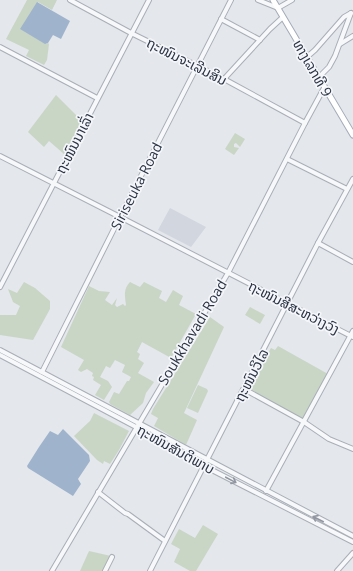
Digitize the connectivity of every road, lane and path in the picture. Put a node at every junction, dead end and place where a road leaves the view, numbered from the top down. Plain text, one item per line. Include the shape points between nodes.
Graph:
1 (70, 0) edge
2 (149, 0) edge
3 (231, 0) edge
4 (258, 0) edge
5 (273, 0) edge
6 (292, 0) edge
7 (278, 8) junction
8 (352, 13) edge
9 (283, 17) junction
10 (221, 19) junction
11 (131, 33) junction
12 (353, 36) edge
13 (260, 40) junction
14 (339, 44) junction
15 (0, 47) edge
16 (307, 57) junction
17 (197, 66) junction
18 (318, 78) junction
19 (224, 79) junction
20 (324, 88) junction
21 (97, 98) junction
22 (305, 123) junction
23 (353, 133) edge
24 (0, 156) edge
25 (288, 159) junction
26 (353, 179) edge
27 (53, 184) junction
28 (347, 189) junction
29 (120, 216) junction
30 (318, 243) junction
31 (353, 262) edge
32 (228, 273) junction
33 (0, 287) edge
34 (287, 304) junction
35 (353, 331) edge
36 (352, 336) edge
37 (0, 350) edge
38 (0, 355) edge
39 (42, 372) junction
40 (244, 389) junction
41 (304, 422) junction
42 (137, 425) junction
43 (353, 449) edge
44 (208, 460) junction
45 (204, 466) junction
46 (266, 491) junction
47 (98, 492) junction
48 (353, 536) edge
49 (165, 541) junction
50 (353, 542) edge
51 (353, 553) edge
52 (112, 557) dead end
53 (52, 571) edge
54 (105, 571) edge
55 (150, 571) edge
56 (337, 571) edge

1 - 11 street, ຖະໜົນຈະເລີນສິນ
2 - 11 street, ຖະໜົນນາເລົ່າ
3 - 10 street, Siriseuka Road
4 - 7 street
5 - 7 main road, ທາງເລກທີ 9
6 - 7 street
7 - 9 main road, ທາງເລກທີ 9
8 - 14 street
8 - 16 street via 344,17
9 - 13 street
9 - 16 main road, ທາງເລກທີ 9
10 - 13 street
10 - 17 street, Siriseuka Road
11 - 17 street, ຖະໜົນຈະເລີນສິນ
11 - 21 street, ຖະໜົນນາເລົ່າ
12 - 14 street
13 - 19 street
14 - 18 street via 329,67
15 - 21 street
16 - 18 main road, ທາງເລກທີ 9
17 - 19 street, ຖະໜົນຈະເລີນສິນ
17 - 29 street, Siriseuka Road
18 - 20 main road, ທາງເລກທີ 9
19 - 22 street, ຖະໜົນຈະເລີນສິນ
20 - 22 street, Soukkhavadi Road
20 - 23 main road, ທາງເລກທີ 9
21 - 27 street, ຖະໜົນນາເລົ່າ
22 - 25 street, Soukkhavadi Road
24 - 27 street, ຖະໜົນສີສະຫວ່າງວົງ
25 - 28 street
25 - 32 street, Soukkhavadi Road
26 - 28 street, ຖະໜົນວິໄລ
27 - 29 street, ຖະໜົນສີສະຫວ່າງວົງ
27 - 33 street, ຖະໜົນນາເລົ່າ
28 - 30 street, ຖະໜົນວິໄລ
29 - 32 street, ຖະໜົນສີສະຫວ່າງວົງ
29 - 39 street, Siriseuka Road
30 - 31 street
30 - 34 street, ຖະໜົນວິໄລ
32 - 34 street, ຖະໜົນສີສະຫວ່າງວົງ
32 - 42 street, Soukkhavadi Road
34 - 36 street, ຖະໜົນສີສະຫວ່າງວົງ
34 - 40 street, ຖະໜົນວິໄລ
35 - 36 street
36 - 41 street
37 - 39 street, ຖະໜົນສັນຕິພາບ
38 - 42 street, ຖະໜົນສັນຕິພາບ
39 - 42 street, ຖະໜົນສັນຕິພາບ
40 - 41 street
40 - 44 street, ຖະໜົນວິໄລ
41 - 43 street
41 - 46 street
42 - 44 street, ຖະໜົນສັນຕິພາບ
42 - 45 street, ຖະໜົນສັນຕິພາບ
42 - 47 street, Soukkhavadi Road
44 - 45 street, ຖະໜົນວິໄລ
44 - 46 street, ຖະໜົນສັນຕິພາບ
45 - 49 street, ຖະໜົນວິໄລ
45 -> 50 street, ຖະໜົນສັນຕິພາບ
48 -> 46 street, ຖະໜົນສັນຕິພາບ
47 - 49 street
47 - 53 street, Soukkhavadi Road
49 - 55 street, ຖະໜົນວິໄລ
51 - 56 street
52 - 54 street

